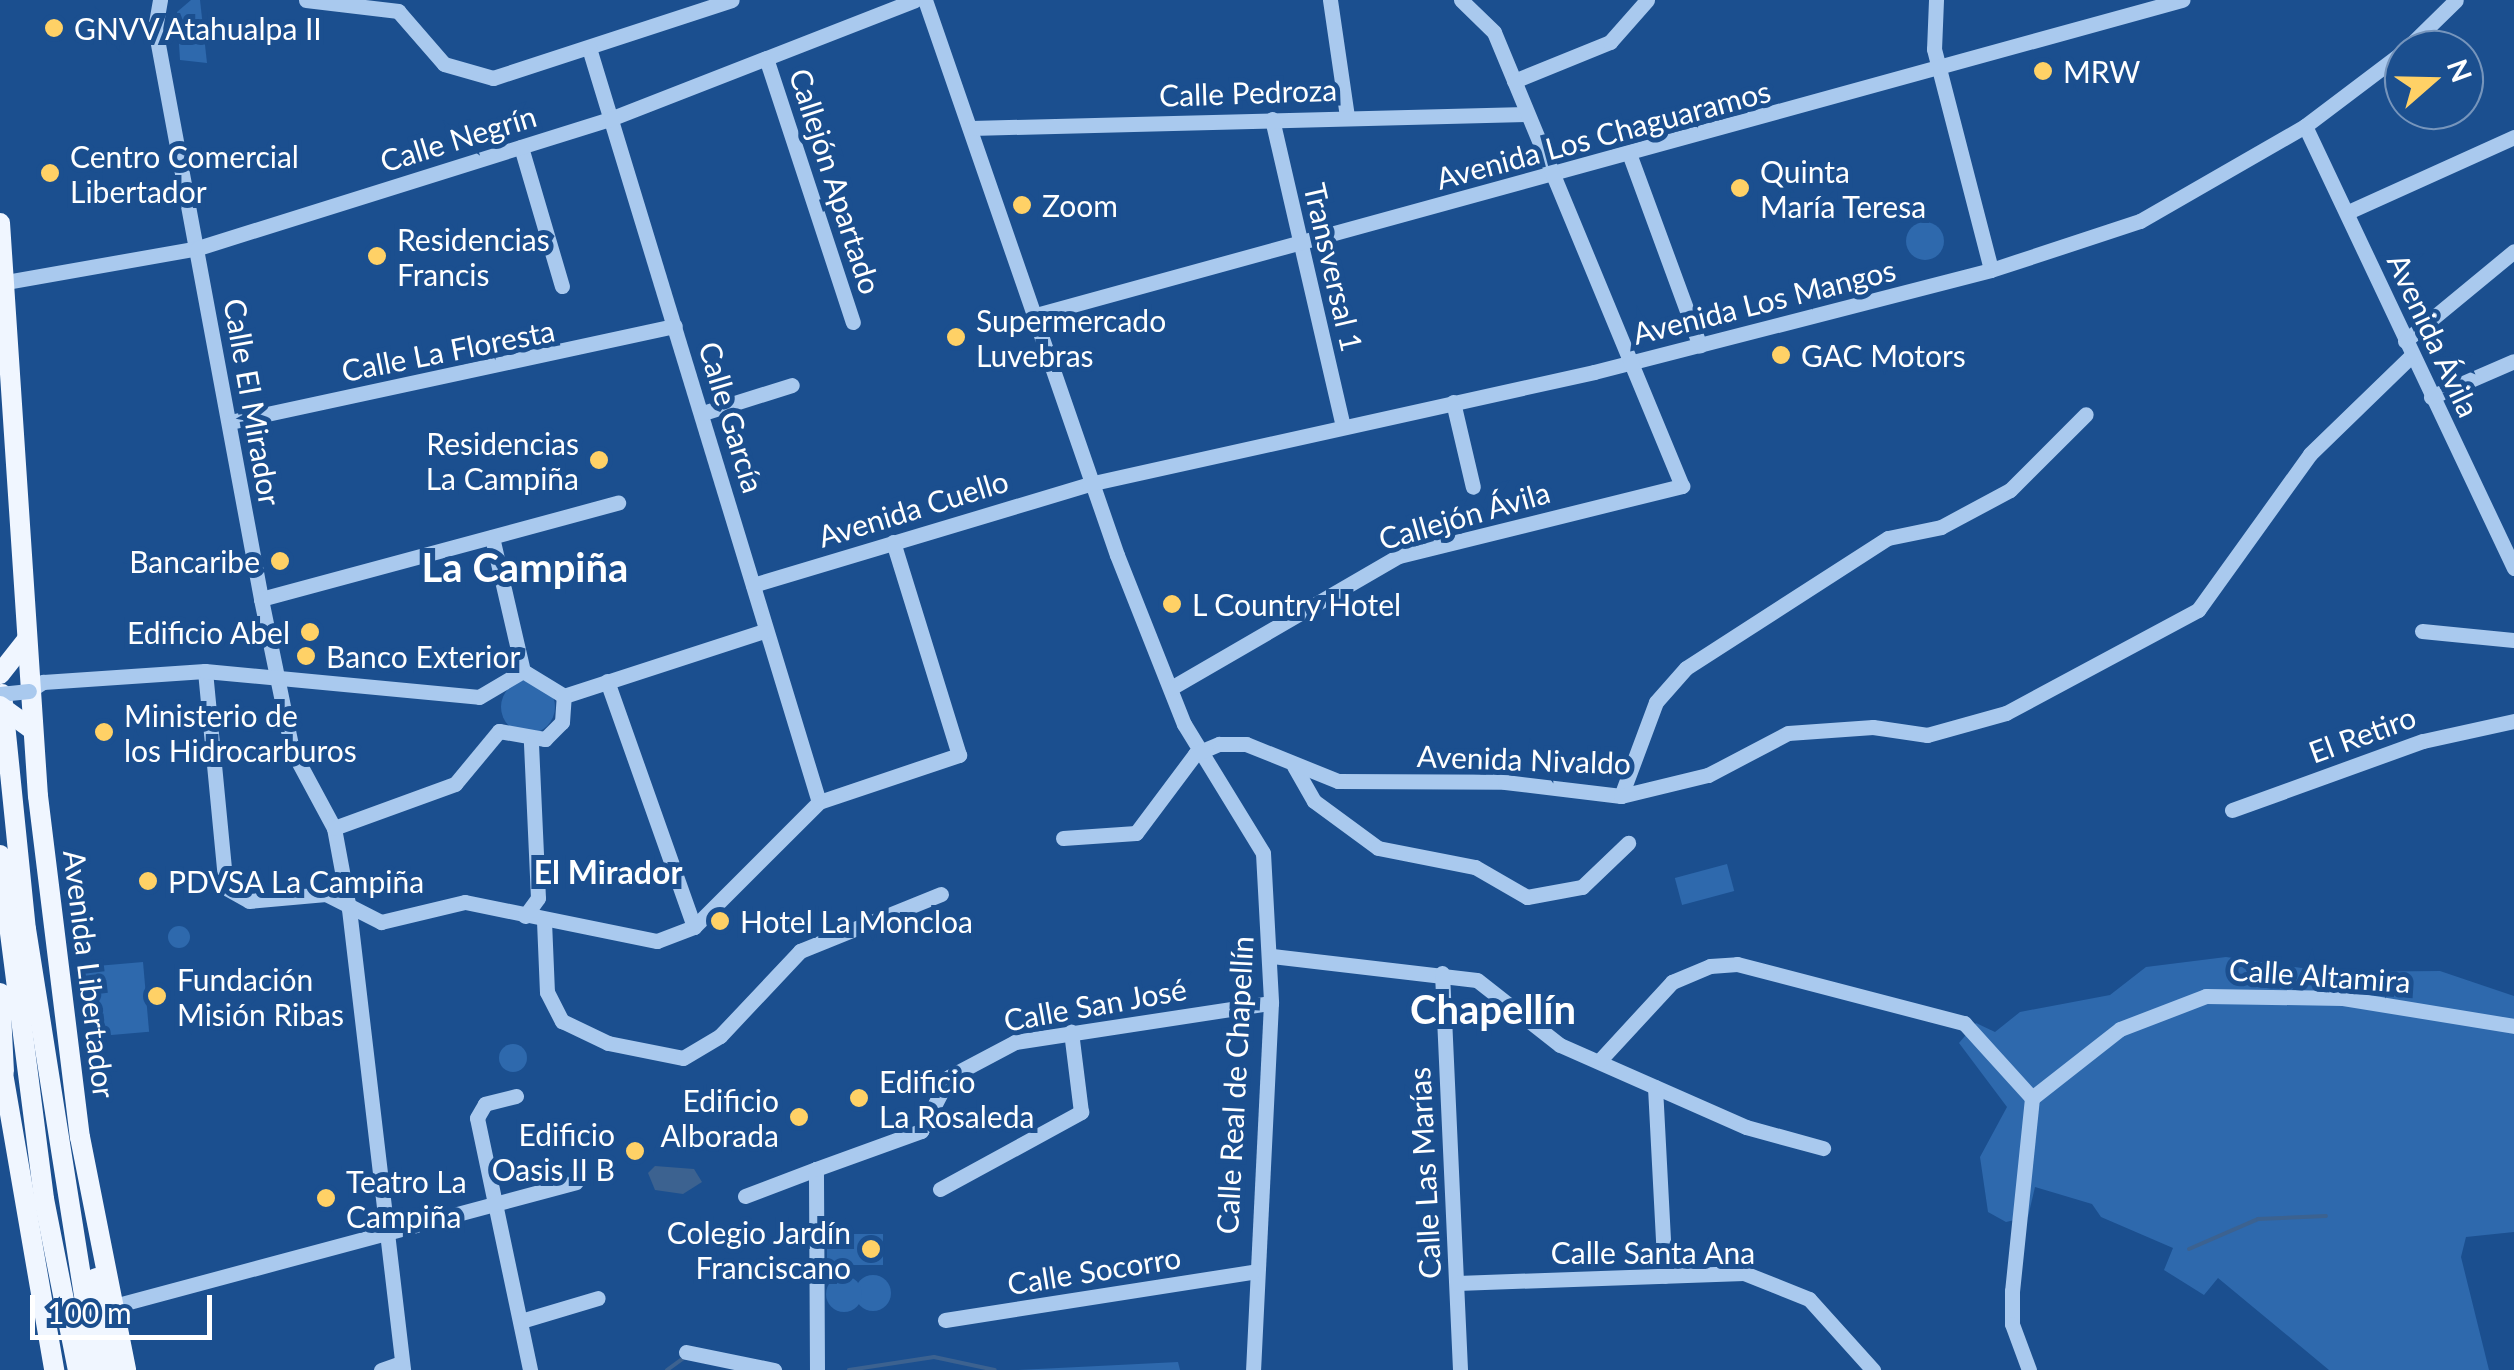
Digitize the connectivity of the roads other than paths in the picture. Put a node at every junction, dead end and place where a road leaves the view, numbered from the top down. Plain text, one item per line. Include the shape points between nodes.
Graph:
1 (160, 0) edge
2 (306, 0) edge
3 (732, 0) edge
4 (915, 0) edge
5 (925, 0) edge
6 (1330, 0) edge
7 (1460, 0) edge
8 (1647, 0) edge
9 (1936, 0) edge
10 (2182, 0) edge
11 (2456, 0) edge
12 (2426, 30) edge
13 (589, 48) junction
14 (766, 58) junction
15 (2384, 67) edge
16 (1939, 72) junction
17 (1514, 81) junction
18 (1527, 114) junction
19 (1347, 116) junction
20 (610, 119) junction
21 (1272, 119) junction
22 (2306, 126) junction
23 (971, 128) junction
24 (2514, 137) edge
25 (521, 147) junction
26 (1630, 156) junction
27 (1551, 176) junction
28 (2348, 212) junction
29 (0, 222) edge
30 (1300, 240) junction
31 (198, 248) junction
32 (2514, 251) edge
33 (1991, 270) junction
34 (2, 283) edge
35 (562, 286) dead end
36 (1036, 315) junction
37 (853, 322) dead end
38 (4, 323) edge
39 (675, 326) junction
40 (1700, 346) junction
41 (2409, 348) junction
42 (2514, 361) edge
43 (1636, 362) junction
44 (792, 385) dead end
45 (2432, 398) junction
46 (1453, 402) junction
47 (704, 413) junction
48 (2086, 414) dead end
49 (230, 422) junction
50 (1343, 427) junction
51 (1089, 484) junction
52 (1473, 488) dead end
53 (618, 503) dead end
54 (492, 537) junction
55 (893, 542) junction
56 (2513, 564) edge
57 (753, 585) junction
58 (260, 599) junction
59 (764, 631) junction
60 (2422, 631) dead end
61 (2514, 640) edge
62 (26, 641) junction
63 (0, 665) edge
64 (205, 671) junction
65 (523, 671) junction
66 (278, 672) junction
67 (0, 674) edge
68 (606, 681) junction
69 (1171, 688) junction
70 (29, 692) junction
71 (0, 694) edge
72 (564, 696) junction
73 (0, 706) edge
74 (2514, 721) edge
75 (32, 729) junction
76 (532, 742) junction
77 (6, 744) junction
78 (1199, 751) junction
79 (1294, 766) junction
80 (1620, 796) junction
81 (819, 802) junction
82 (2232, 810) dead end
83 (334, 828) junction
84 (1062, 838) dead end
85 (1628, 843) dead end
86 (0, 854) edge
87 (941, 894) dead end
88 (349, 910) junction
89 (525, 916) junction
90 (544, 922) junction
91 (694, 926) junction
92 (1272, 956) junction
93 (1442, 972) junction
94 (0, 993) edge
95 (1271, 1003) junction
96 (2514, 1026) edge
97 (1071, 1032) junction
98 (1600, 1059) junction
99 (2, 1065) edge
100 (1656, 1087) junction
101 (516, 1096) dead end
102 (2032, 1098) junction
103 (1823, 1148) dead end
104 (9, 1149) edge
105 (816, 1169) junction
106 (576, 1182) dead end
107 (940, 1189) dead end
108 (90, 1192) junction
109 (745, 1196) dead end
110 (25, 1200) junction
111 (492, 1203) junction
112 (381, 1232) junction
113 (1252, 1272) junction
114 (1664, 1276) junction
115 (1457, 1283) junction
116 (598, 1298) dead end
117 (114, 1306) junction
118 (945, 1320) dead end
119 (521, 1321) junction
120 (686, 1352) dead end
121 (402, 1367) edge
122 (54, 1370) edge
123 (68, 1370) edge
124 (78, 1370) edge
125 (96, 1370) edge
126 (111, 1370) edge
127 (126, 1370) edge
128 (381, 1370) edge
129 (530, 1370) edge
130 (774, 1370) edge
131 (817, 1370) edge
132 (1253, 1370) edge
133 (1460, 1370) edge
134 (1873, 1370) edge
135 (2030, 1370) edge

1 - 31 street, Calle El Mirador via 155,28
2 - 13 street via 398,11 434,56 475,77
3 - 13 street
4 - 14 street, Calle Negrín
5 - 23 street, Calle Real de Chapellín
6 - 19 street
7 - 17 street via 1494,32
8 - 17 street via 1610,42
9 - 16 street
10 - 16 street, Avenida Los Chaguaramos
11 - 12 street, Avenida Los Mangos
13 - 20 street, Calle García
14 - 20 street, Calle Negrín
14 - 37 street, Callejón Apartado
15 - 22 street, Avenida Los Mangos
16 - 26 street, Avenida Los Chaguaramos
16 - 33 street
17 - 18 street
18 - 19 street, Calle Pedroza
18 - 27 street
19 - 21 street, Calle Pedroza
20 - 25 street, Calle Negrín
20 - 39 street, Calle García
21 - 23 street, Calle Pedroza
21 - 30 street, Transversal 1
22 - 28 street, Avenida Ávila
22 - 33 street, Avenida Los Mangos via 2140,222
23 - 36 street, Calle Real de Chapellín
24 - 28 street
25 - 31 street, Calle Negrín
25 - 35 street
26 - 27 street, Avenida Los Chaguaramos
26 - 40 street
27 - 30 street, Avenida Los Chaguaramos
27 - 43 street
28 - 41 street, Avenida Ávila
29 - 34 main road, Avenida Libertador
30 - 36 street, Avenida Los Chaguaramos
30 - 50 street, Transversal 1
31 - 34 street, Calle Negrín
31 - 49 street, Calle El Mirador
32 - 41 street, Avenida Nivaldo
33 - 40 street, Avenida Los Mangos
34 - 38 main road, Avenida Libertador
36 - 51 street, Calle Real de Chapellín
38 - 62 main road, Avenida Libertador
39 - 47 street, Calle García
39 - 49 street, Calle La Floresta
40 - 43 street, Avenida Los Mangos
41 - 45 street, Avenida Ávila
41 - 80 street, Avenida Nivaldo via 2310,454 2214,593 2153,638 2038,700 1941,733 1788,733 1708,775
42 - 45 street
43 - 46 street, Avenida Los Mangos
43 - 69 street, Callejón Ávila via 1682,486 1399,556
44 - 47 street
45 - 56 street, Avenida Ávila
46 - 50 street, Avenida Los Mangos
46 - 52 street
47 - 57 street, Calle García
48 - 80 street via 2010,490 1941,527 1888,538 1686,668 1656,702
49 - 58 street, Calle El Mirador
50 - 51 street, Avenida Los Mangos
51 - 55 street, Avenida Cuello
51 - 69 street, Calle Real de Chapellín
53 - 54 street
54 - 58 street
54 - 65 street
55 - 57 street, Avenida Cuello
55 - 81 street via 959,755
57 - 59 street, Calle García
58 - 66 street, Calle El Mirador
59 - 68 street
59 - 81 street, Calle García
60 - 61 street
62 - 67 main road, bridge
62 - 70 main road, Avenida Libertador
63 - 77 main road, Avenida Libertador
64 - 66 street
64 - 70 street via 43,682
64 - 88 street via 226,888 248,901 326,894
65 - 66 street via 479,697
65 - 72 street
66 - 83 street, Calle El Mirador via 292,750
68 - 72 street
68 - 91 street
69 - 78 street, Calle Real de Chapellín
70 - 71 street, bridge
70 - 75 main road, Avenida Libertador
72 - 76 street via 562,722
73 - 75 main road, bridge
74 - 82 street, El Retiro via 2423,741
75 - 108 main road, Avenida Libertador
76 - 83 street via 499,731 455,784
76 - 89 street via 538,898
77 - 108 main road via 22,799 64,1114
77 - 125 main road, Avenida Libertador
78 - 79 street, Avenida Nivaldo via 1246,744
78 - 84 street via 1136,833
78 - 92 street, Calle Real de Chapellín via 1259,840
79 - 80 street, Avenida Nivaldo via 1338,781 1504,782
79 - 85 street via 1314,801 1378,848 1475,866 1526,897 1582,887
81 - 91 street
83 - 88 street, Calle El Mirador
86 - 124 main road via 44,1198
87 - 90 street via 800,951 720,1036 684,1058 587,1037 562,1020 547,992
88 - 89 street via 380,922 465,902
88 - 112 street, Calle El Mirador
89 - 90 street
90 - 91 street via 637,942
92 - 93 street
92 - 95 street, Calle Real de Chapellín
93 - 98 street via 1496,990 1560,1044
93 - 115 street, Calle Las Marías
94 - 99 main road
95 - 97 street, Calle San José
95 - 113 street, Calle Real de Chapellín
96 - 102 street, Calle Altamira via 2343,998 2206,996 2120,1029
97 - 105 street, Calle San José via 964,1064 921,1131
97 - 107 street via 1081,1112
98 - 100 street
98 - 102 street via 1672,982 1737,964 1964,1024
99 - 104 main road
100 - 103 street
100 - 114 street
101 - 111 street via 485,1104 476,1118
102 - 135 street via 2012,1291
104 - 110 main road
105 - 109 street, Calle San José
105 - 131 street
106 - 111 street
108 - 117 main road, Avenida Libertador
108 - 126 main road
110 - 122 main road
110 - 123 main road
111 - 112 street
111 - 119 street
112 - 117 street
112 - 121 street, Calle El Mirador
113 - 118 street, Calle Socorro
113 - 132 street, Calle Real de Chapellín
114 - 115 street, Calle Santa Ana
114 - 134 street, Calle Santa Ana via 1744,1273 1790,1286
115 - 133 street, Calle Las Marías
116 - 119 street
117 - 127 main road, Avenida Libertador
119 - 129 street
120 - 130 street
121 - 128 street

